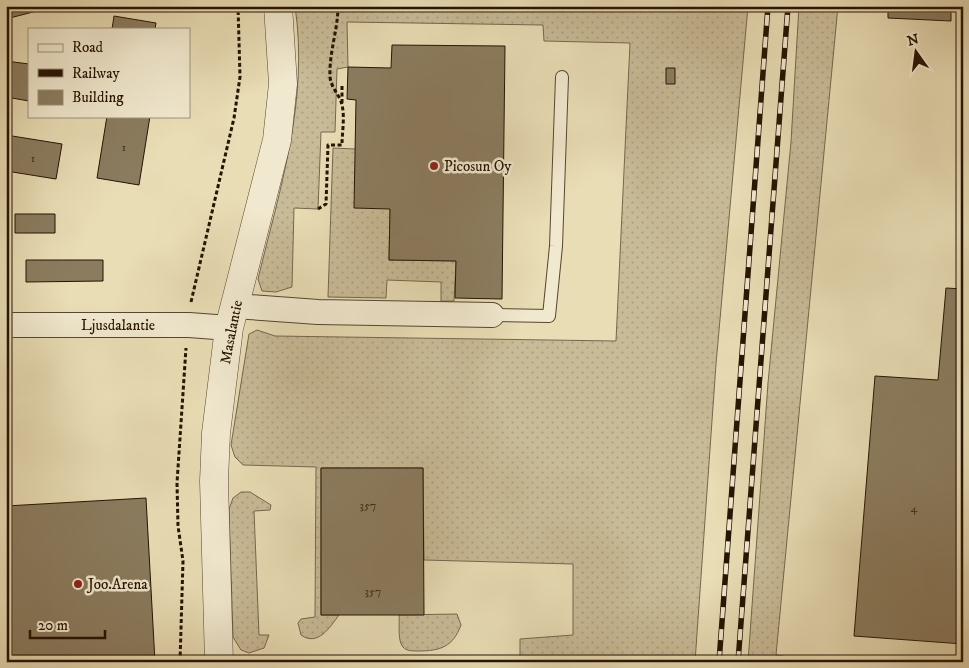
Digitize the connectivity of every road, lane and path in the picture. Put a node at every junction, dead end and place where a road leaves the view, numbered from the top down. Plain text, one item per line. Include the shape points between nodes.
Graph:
1 (238, 6) edge
2 (278, 6) edge
3 (338, 6) edge
4 (562, 77) dead end
5 (342, 86) dead end
6 (342, 104) junction
7 (318, 208) dead end
8 (190, 306) dead end
9 (492, 315) joint
10 (232, 317) junction
11 (6, 325) edge
12 (187, 340) dead end
13 (180, 662) edge
14 (220, 662) edge

1 - 8 path via 240,76 234,118
2 - 10 street, Masalantie via 283,84 277,140
3 - 6 path via 338,21 330,52 330,79
4 - 9 lane via 556,246 549,316
5 - 6 path
6 - 7 path via 342,145 328,145 326,204
9 - 10 street, Ljusdalantie via 318,312
10 - 11 street, Ljusdalantie via 188,325
10 - 14 street, Masalantie via 220,397 214,480
12 - 13 path via 177,483 183,561

